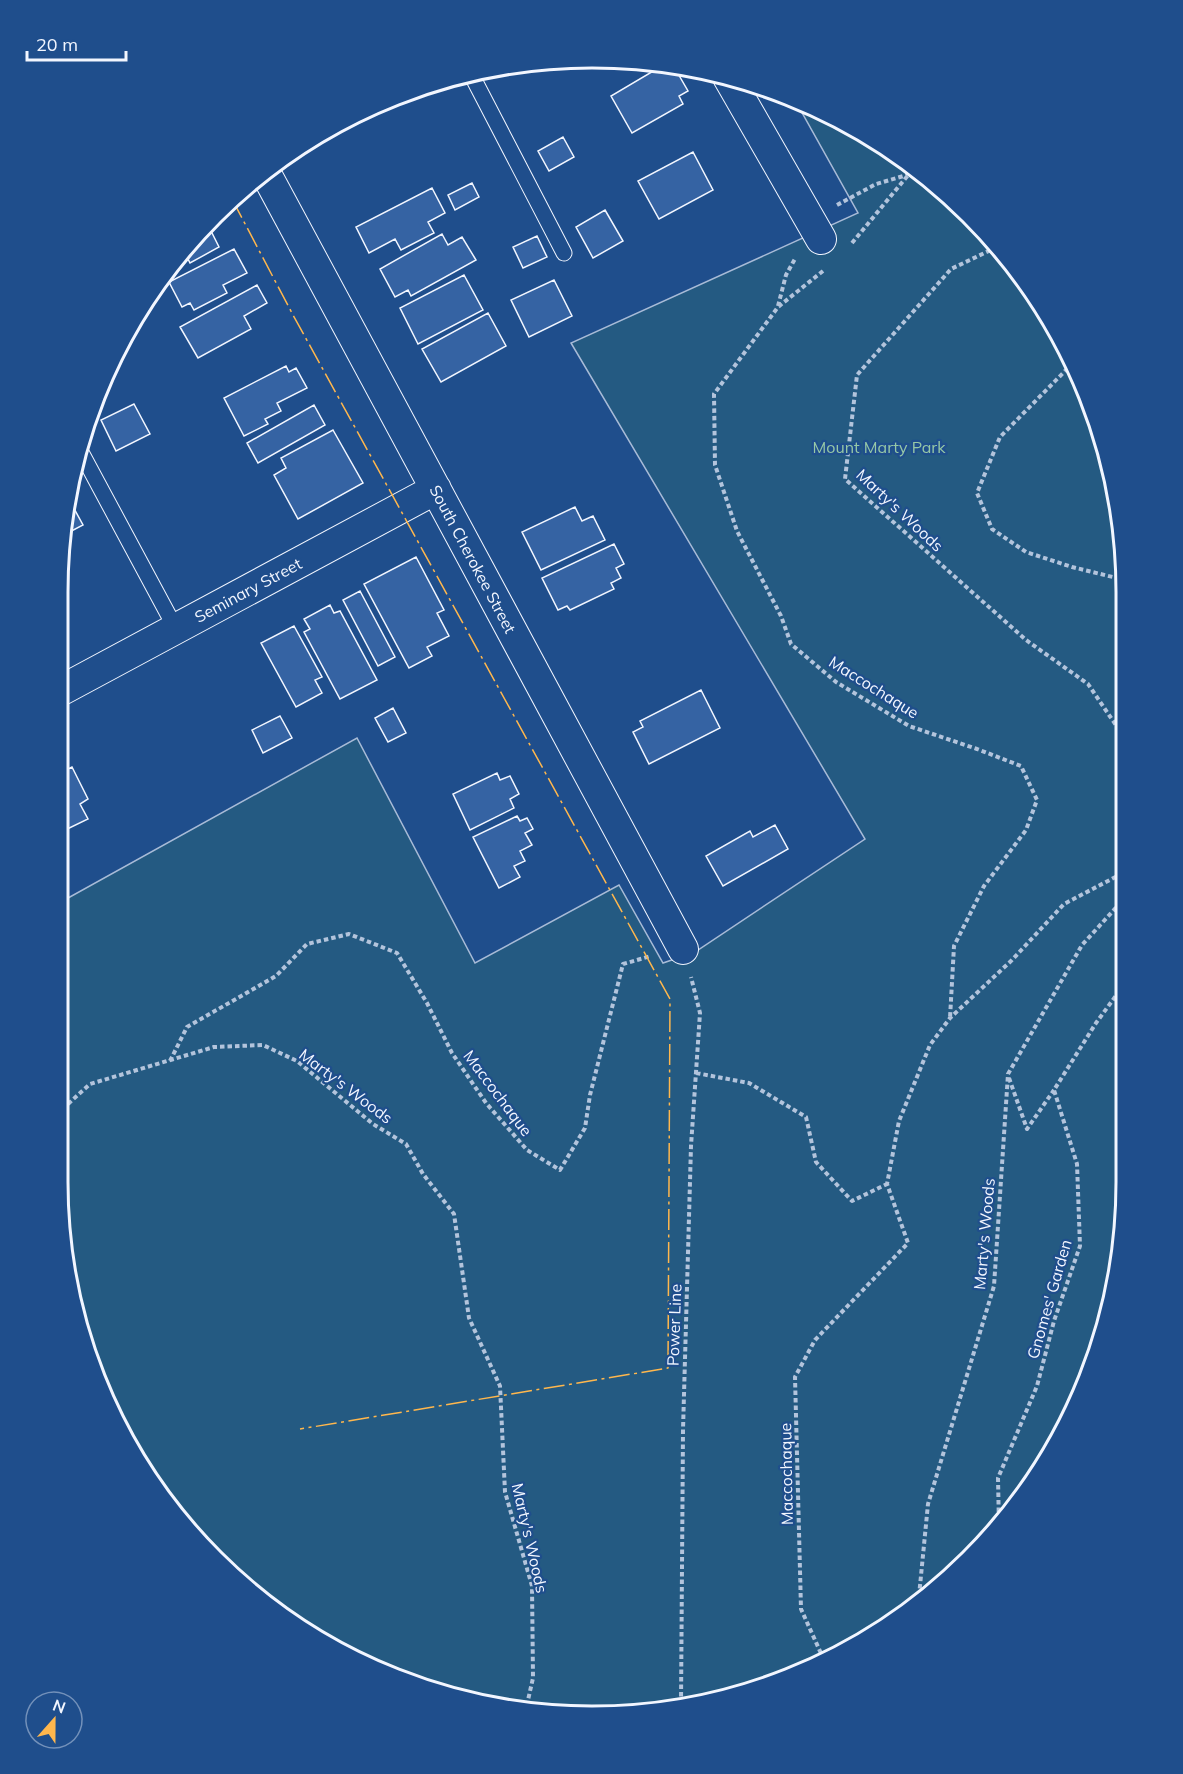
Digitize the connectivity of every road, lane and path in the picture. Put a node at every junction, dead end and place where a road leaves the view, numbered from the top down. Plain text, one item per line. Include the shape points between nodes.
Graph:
1 (475, 81) edge
2 (734, 87) edge
3 (908, 174) edge
4 (269, 179) edge
5 (834, 251) junction
6 (989, 251) edge
7 (564, 253) dead end
8 (1066, 370) edge
9 (84, 459) edge
10 (436, 489) junction
11 (1115, 577) edge
12 (176, 629) junction
13 (68, 687) edge
14 (1115, 724) edge
15 (1115, 877) edge
16 (1115, 909) edge
17 (683, 949) junction
18 (1115, 997) edge
19 (950, 1018) junction
20 (170, 1061) junction
21 (696, 1073) junction
22 (1008, 1074) junction
23 (1054, 1090) junction
24 (68, 1104) edge
25 (887, 1184) junction
26 (999, 1511) edge
27 (920, 1590) edge
28 (821, 1653) edge
29 (681, 1698) edge
30 (527, 1702) edge

1 - 7 lane
2 - 5 street
3 - 5 path, Maccochaque
4 - 10 street, South Cherokee Street
5 - 19 path, Maccochaque via 778,307 714,394 715,465 737,531 781,616 791,644 836,682 909,726 1021,766 1038,800 1026,830 984,886 954,946
6 - 14 path, Marty's Woods via 951,269 857,375 845,479 1026,640 1088,684
8 - 11 path via 1000,437 977,493 992,529 1026,552
9 - 12 lane
10 - 12 street, Seminary Street
10 - 17 street, South Cherokee Street
12 - 13 street, Seminary Street
15 - 19 path via 1064,904
16 - 22 path, Marty's Woods via 1082,945
17 - 20 path, Maccochaque via 623,964 585,1128 560,1170 527,1150 486,1103 452,1053 397,953 349,934 307,944 276,976 187,1027
17 - 21 path, Power Line via 700,1013
18 - 23 path
19 - 25 path via 930,1045 899,1121
20 - 24 path, Marty's Woods via 90,1084
20 - 30 path, Marty's Woods via 214,1047 264,1045 297,1061 373,1124 406,1144 454,1214 469,1318 500,1386 505,1491 532,1586 533,1678
21 - 25 path via 749,1083 806,1117 816,1162 852,1202
21 - 29 path, Power Line via 684,1430
22 - 23 path via 1027,1129
22 - 27 path, Marty's Woods via 994,1286 928,1504
23 - 26 path, Gnomes' Garden via 1077,1164 1080,1246 1037,1386 998,1478
25 - 28 path, Maccochaque via 908,1243 815,1340 795,1377 801,1609

